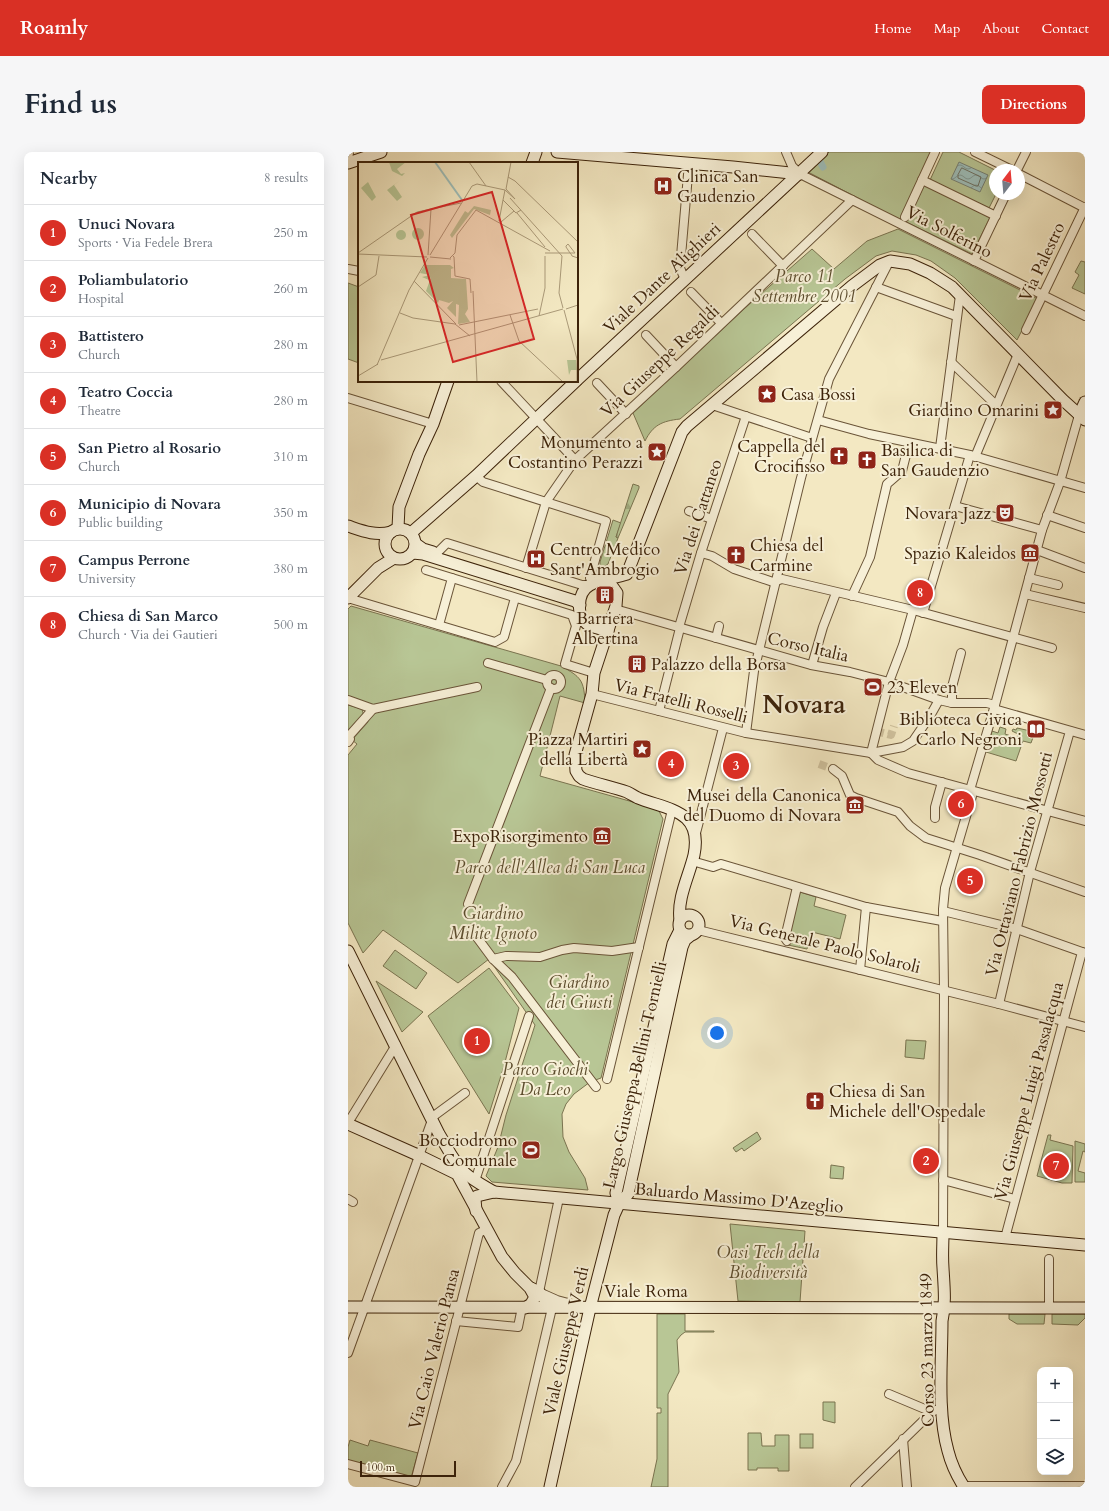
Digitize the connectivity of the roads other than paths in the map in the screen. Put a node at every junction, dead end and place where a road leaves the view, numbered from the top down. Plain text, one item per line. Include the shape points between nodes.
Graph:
1 (349, 152) edge
2 (381, 152) edge
3 (536, 152) edge
4 (557, 152) edge
5 (786, 152) edge
6 (935, 152) edge
7 (975, 152) edge
8 (1026, 152) edge
9 (818, 155) edge
10 (646, 156) edge
11 (532, 162) edge
12 (348, 163) edge
13 (689, 163) junction
14 (1000, 164) edge
15 (1020, 164) edge
16 (800, 174) junction
17 (1025, 177) edge
18 (922, 180) junction
19 (852, 200) junction
20 (1003, 200) edge
21 (1085, 208) edge
22 (996, 216) junction
23 (905, 217) dead end
24 (752, 234) dead end
25 (974, 261) junction
26 (889, 262) junction
27 (783, 266) junction
28 (348, 268) edge
29 (358, 271) edge
30 (686, 279) junction
31 (876, 287) junction
32 (691, 292) dead end
33 (960, 295) junction
34 (1043, 295) junction
35 (956, 316) junction
36 (1085, 316) edge
37 (721, 324) junction
38 (1026, 330) dead end
39 (646, 335) dead end
40 (1017, 356) junction
41 (951, 362) junction
42 (676, 367) junction
43 (578, 380) edge
44 (448, 382) edge
45 (502, 382) edge
46 (576, 382) edge
47 (596, 382) dead end
48 (348, 398) edge
49 (1085, 402) edge
50 (712, 405) junction
51 (996, 405) junction
52 (626, 414) junction
53 (746, 416) junction
54 (1082, 417) edge
55 (536, 418) junction
56 (818, 420) junction
57 (433, 424) junction
58 (812, 438) junction
59 (905, 442) junction
60 (940, 448) junction
61 (972, 456) junction
62 (575, 460) junction
63 (476, 476) junction
64 (1060, 482) junction
65 (1085, 488) edge
66 (546, 502) junction
67 (955, 506) junction
68 (690, 511) dead end
69 (1047, 515) junction
70 (712, 519) junction
71 (348, 526) edge
72 (1085, 528) edge
73 (1040, 529) junction
74 (394, 530) junction
75 (348, 532) edge
76 (411, 532) junction
77 (385, 547) junction
78 (414, 548) junction
79 (1036, 550) junction
80 (701, 553) junction
81 (436, 556) junction
82 (394, 558) junction
83 (378, 568) junction
84 (526, 568) junction
85 (1085, 568) edge
86 (426, 570) dead end
87 (437, 574) junction
88 (452, 578) junction
89 (1029, 578) junction
90 (777, 581) junction
91 (593, 585) junction
92 (1058, 586) dead end
93 (836, 593) junction
94 (1025, 594) junction
95 (852, 596) junction
96 (348, 598) edge
97 (515, 598) junction
98 (580, 605) junction
99 (1085, 608) edge
100 (614, 609) junction
101 (913, 610) junction
102 (923, 613) junction
103 (439, 625) junction
104 (720, 626) dead end
105 (679, 628) junction
106 (608, 631) junction
107 (716, 638) junction
108 (1014, 638) junction
109 (1052, 648) dead end
110 (760, 651) junction
111 (961, 653) dead end
112 (488, 663) dead end
113 (811, 665) junction
114 (594, 673) junction
115 (547, 680) junction
116 (889, 682) junction
117 (477, 688) dead end
118 (551, 688) junction
119 (592, 694) junction
120 (348, 700) edge
121 (939, 700) junction
122 (952, 703) junction
123 (995, 707) junction
124 (373, 708) junction
125 (659, 711) junction
126 (723, 728) junction
127 (1070, 731) junction
128 (746, 734) junction
129 (1085, 735) edge
130 (349, 740) edge
131 (872, 749) junction
132 (833, 768) tunnel mouth
133 (942, 782) junction
134 (970, 790) junction
135 (1046, 810) junction
136 (671, 814) dead end
137 (935, 818) dead end
138 (1085, 821) edge
139 (695, 839) junction
140 (956, 848) junction
141 (697, 862) junction
142 (1029, 872) junction
143 (797, 887) junction
144 (1085, 892) edge
145 (468, 904) dead end
146 (866, 907) junction
147 (943, 910) junction
148 (942, 921) junction
149 (687, 926) junction
150 (472, 928) dead end
151 (1016, 929) junction
152 (784, 939) dead end
153 (640, 945) junction
154 (1083, 952) edge
155 (493, 959) junction
156 (350, 960) edge
157 (860, 970) junction
158 (944, 991) junction
159 (999, 1004) junction
160 (529, 1016) dead end
161 (1063, 1021) junction
162 (1085, 1027) edge
163 (396, 1045) junction
164 (607, 1079) dead end
165 (596, 1087) dead end
166 (465, 1093) dead end
167 (432, 1119) junction
168 (348, 1124) edge
169 (420, 1156) junction
170 (620, 1176) junction
171 (631, 1178) junction
172 (943, 1180) junction
173 (475, 1181) junction
174 (494, 1192) junction
175 (559, 1198) junction
176 (1015, 1199) junction
177 (620, 1204) junction
178 (476, 1211) junction
179 (487, 1229) junction
180 (943, 1233) junction
181 (1005, 1238) junction
182 (1085, 1245) edge
183 (1049, 1259) dead end
184 (535, 1290) junction
185 (591, 1304) junction
186 (348, 1307) edge
187 (365, 1307) junction
188 (460, 1307) junction
189 (523, 1307) junction
190 (552, 1308) junction
191 (945, 1308) junction
192 (1049, 1308) junction
193 (1085, 1308) edge
194 (456, 1321) junction
195 (348, 1353) edge
196 (889, 1394) dead end
197 (937, 1410) junction
198 (903, 1440) junction
199 (348, 1464) edge
200 (964, 1486) edge
201 (1085, 1486) edge
202 (502, 1487) edge
203 (550, 1487) edge
204 (855, 1487) edge
205 (907, 1487) edge

1 - 12 street
2 - 12 street
3 - 11 street
4 - 10 street
5 - 16 street via 792,166
6 - 18 street
7 - 14 street
8 - 15 street
9 - 16 street, Viale Dante Alighieri
10 - 13 street
13 - 16 street
13 - 30 street via 680,268
16 - 19 street, Via Solferino
16 - 30 street, Viale Dante Alighieri
17 - 21 street
18 - 22 street
18 - 23 street
19 - 25 street, Via Solferino
19 - 27 street, Via Giuseppe Regaldi
20 - 22 street
21 - 34 street, Via Palestro
22 - 25 street
24 - 27 street
25 - 34 street, Via Solferino
26 - 31 street
26 - 33 street via 916,266
26 - 50 street via 880,265 852,286
27 - 37 street, Via Giuseppe Regaldi
28 - 29 street
30 - 43 street, Viale Dante Alighieri
31 - 35 street
31 - 56 street via 829,379
32 - 37 street
33 - 35 street
33 - 40 street
34 - 36 street, Via Solferino
34 - 38 street, Via Palestro
35 - 41 street
37 - 42 street, Via Giuseppe Regaldi
39 - 42 street
40 - 51 street
40 - 54 street
41 - 51 street
41 - 60 street
42 - 52 street, Via Giuseppe Regaldi
44 - 57 street
45 - 55 street
46 - 55 street, Viale Dante Alighieri
47 - 52 street
48 - 57 street
49 - 54 street
50 - 53 street
50 - 91 street via 687,426 678,440 627,574
51 - 61 street
52 - 62 street, Via Giuseppe Regaldi
53 - 58 street
53 - 70 street, Via dei Cattaneo
54 - 64 street
55 - 62 street
55 - 63 street, Viale Dante Alighieri
56 - 58 street
56 - 59 street
57 - 74 street via 399,508
58 - 90 street
59 - 60 street
59 - 95 street via 902,471 887,484 870,557
60 - 61 street
61 - 64 street
61 - 67 street
62 - 66 street, Via Giuseppe Regaldi
63 - 66 street via 483,482
63 - 76 street, Viale Dante Alighieri
64 - 65 street
64 - 69 street
66 - 84 street, Via Giuseppe Regaldi
66 - 91 street via 606,521 590,578
67 - 73 street
67 - 102 street
68 - 70 street
69 - 72 street
69 - 73 street
70 - 80 street, Via dei Cattaneo
71 - 74 street via 370,533 382,534
73 - 79 street
74 - 76 street via 405,529
74 - 77 street via 387,536
75 - 77 street
76 - 78 street via 415,539
77 - 82 street
77 - 83 street
78 - 81 street via 423,549
78 - 82 street via 404,559
79 - 85 street
79 - 89 street
80 - 90 street via 712,556 734,569 773,582
80 - 105 street, Via dei Cattaneo
81 - 84 street via 447,543
81 - 87 street
81 - 91 street via 575,594
81 - 98 street via 575,601
82 - 83 street
83 - 96 street
84 - 91 street via 582,586
86 - 87 street
87 - 88 street
88 - 97 street
88 - 103 street
89 - 92 street
89 - 94 street
90 - 93 street via 782,579
90 - 110 street
91 - 98 street
91 - 100 street via 612,586 616,590
93 - 95 street
93 - 113 street
94 - 99 street
94 - 108 street
95 - 101 street
96 - 103 street
97 - 103 street via 504,637 494,642
97 - 114 street via 572,617 576,626 565,664
98 - 106 street via 579,610 585,622
100 - 105 street, Corso Italia
100 - 106 street
101 - 102 street
101 - 116 street
102 - 108 street
104 - 107 street
105 - 107 street, Corso Italia
105 - 125 street, Via dei Cattaneo
106 - 114 street
107 - 110 street, Corso Italia
108 - 109 street
108 - 123 street
110 - 113 street, Corso Italia
110 - 128 street via 752,680
111 - 122 street via 952,687
112 - 115 street
113 - 116 street, Corso Italia
114 - 119 street
115 - 118 street
115 - 118 street via 552,676 560,679 559,686
116 - 121 street, Corso Italia
116 - 131 street
117 - 124 street
118 - 145 street
119 - 125 street, Via Fratelli Rosselli
119 - 139 street via 575,755 576,771 582,779 627,792 679,813 690,823
120 - 124 street
121 - 122 street, Corso Italia
121 - 131 street via 913,741 903,747
122 - 123 street, Corso Italia via 987,703
123 - 127 street, Corso Italia
123 - 134 street
124 - 130 street via 349,736
125 - 126 street, Via Fratelli Rosselli
126 - 128 street, Via Fratelli Rosselli
126 - 139 street
127 - 129 street, Corso Italia
127 - 135 street, Via Ottaviano Fabrizio Mossotti
128 - 131 street, Via Fratelli Rosselli
131 - 133 street, Via Fratelli Rosselli via 878,760 908,773
132 - 140 street via 842,776 850,795 898,812 910,826 926,838
133 - 134 street, Via Fratelli Rosselli
133 - 137 street via 935,807
134 - 135 street, Via Fratelli Rosselli
134 - 140 street via 972,796
135 - 138 street, Via Fratelli Rosselli
135 - 142 street, Via Ottaviano Fabrizio Mossotti
136 - 153 street
139 - 141 street
140 - 142 street
140 - 147 street via 945,888
141 - 143 street via 713,867 721,864
141 - 149 street via 680,908
142 - 144 street
142 - 151 street, Via Ottaviano Fabrizio Mossotti
143 - 146 street
143 - 152 street
146 - 148 street
146 - 157 street
147 - 148 street
147 - 151 street
148 - 158 street
149 - 157 street, Via Generale Paolo Solaroli
149 - 170 street, Largo Giuseppa Bellini Tornielli via 673,944
149 - 171 street, Largo Giuseppa Bellini Tornielli
150 - 155 street
151 - 154 street
151 - 159 street, Via Ottaviano Fabrizio Mossotti
153 - 155 street via 612,951 574,948 540,956 506,956
153 - 164 street
154 - 161 street, Via Giuseppe Luigi Passalacqua
155 - 165 street via 512,977
156 - 163 street
157 - 158 street, Via Generale Paolo Solaroli
158 - 159 street, Via Generale Paolo Solaroli
158 - 172 street
159 - 161 street, Via Generale Paolo Solaroli
160 - 173 street
161 - 162 street, Via Generale Paolo Solaroli
161 - 176 street, Via Giuseppe Luigi Passalacqua
163 - 167 street
163 - 168 street
166 - 167 street
167 - 169 street
167 - 173 street via 456,1162
168 - 169 street
169 - 178 street via 457,1174
169 - 187 street
170 - 171 street via 626,1180
170 - 177 street, Largo Giuseppa Bellini Tornielli via 616,1193
171 - 177 street, Largo Giuseppa Bellini Tornielli via 627,1195
172 - 176 street
172 - 180 street
173 - 174 street
174 - 175 street, Baluardo Massimo D'Azeglio
174 - 178 street, Baluardo Massimo D'Azeglio via 480,1194 475,1199
175 - 177 street, Baluardo Massimo D'Azeglio
175 - 184 street
176 - 181 street, Via Giuseppe Luigi Passalacqua
177 - 180 street, Baluardo Massimo D'Azeglio
177 - 185 street, Viale Giuseppe Verdi via 613,1217
178 - 179 street
179 - 184 street via 502,1257 515,1273
179 - 188 street, Via Caio Valerio Pansa via 479,1233
180 - 181 street, Baluardo Massimo D'Azeglio
180 - 191 street, Corso 23 marzo 1849
181 - 182 street, Baluardo Massimo D'Azeglio
183 - 192 street
184 - 185 street, Viale Roma via 557,1300 577,1305
184 - 189 street via 534,1300
184 - 190 street
185 - 190 street, Viale Roma
185 - 191 street, Viale Roma
185 - 203 street, Viale Giuseppe Verdi
186 - 187 street, Viale Roma
187 - 188 street, Viale Roma
187 - 195 street
188 - 189 street, Viale Roma
188 - 194 street, Via Caio Valerio Pansa
189 - 190 street, Viale Roma
189 - 194 street via 518,1327
190 - 202 street via 516,1462
191 - 192 street, Viale Roma
191 - 197 street, Corso 23 marzo 1849
192 - 193 street, Viale Roma
194 - 199 street, Via Caio Valerio Pansa via 415,1482
196 - 197 street
197 - 198 street
197 - 200 street, Corso 23 marzo 1849 via 954,1468
198 - 204 street
198 - 205 street
200 - 201 street

